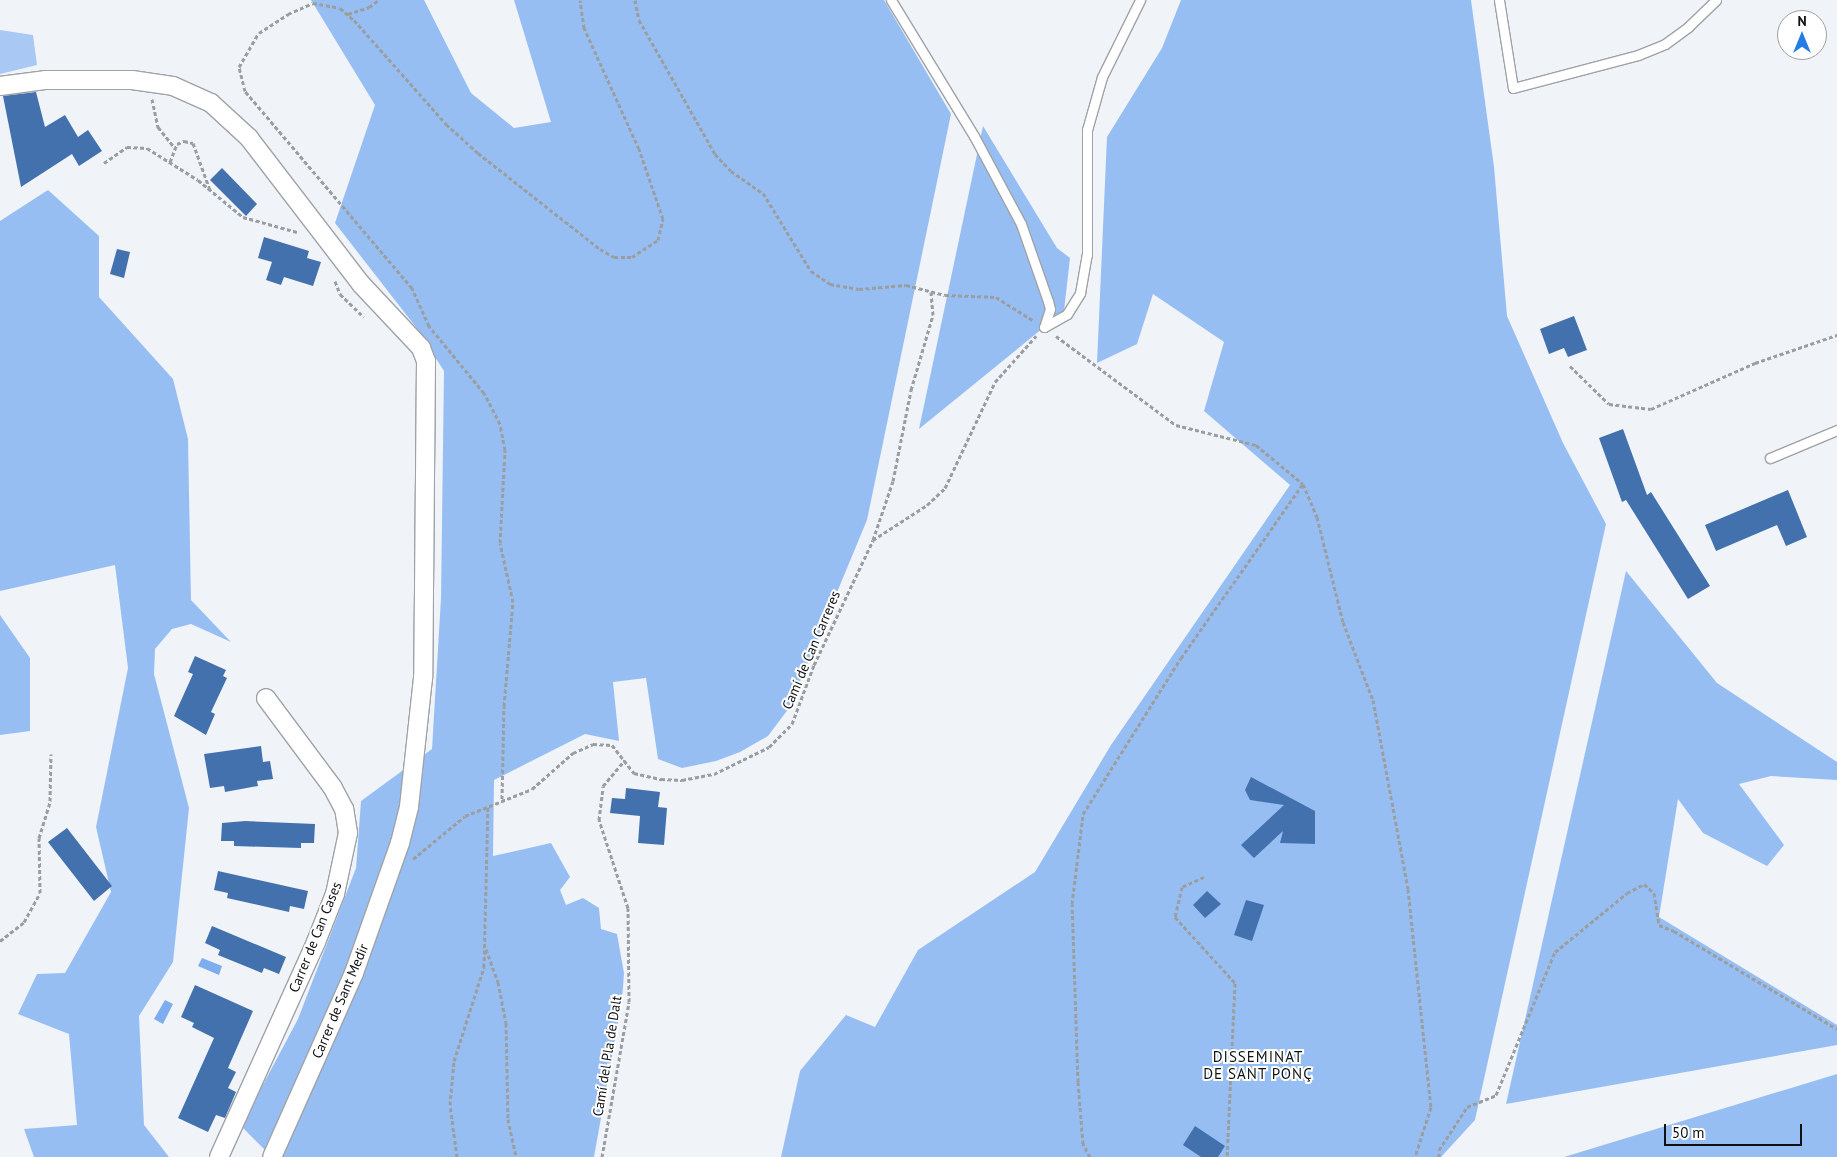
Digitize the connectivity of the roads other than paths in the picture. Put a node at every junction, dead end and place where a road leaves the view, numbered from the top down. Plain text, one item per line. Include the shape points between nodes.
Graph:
1 (891, 0) edge
2 (1140, 0) edge
3 (1499, 0) edge
4 (1716, 0) edge
5 (0, 86) edge
6 (1837, 430) edge
7 (1770, 458) dead end
8 (266, 698) dead end
9 (219, 1157) edge
10 (272, 1157) edge

1 - 2 lane via 974,136 1021,224 1050,309 1044,327 1067,314 1080,293 1087,255 1087,130 1102,76
3 - 4 lane via 1513,88 1638,55 1665,44 1688,28
5 - 10 street, Carrer de Sant Medir via 54,80 150,81 199,96 240,128 361,284 421,348 425,358 422,686 411,792 400,843 354,973
6 - 7 lane
8 - 9 street, Carrer de Can Cases via 333,788 344,810 348,833 335,894 316,942

